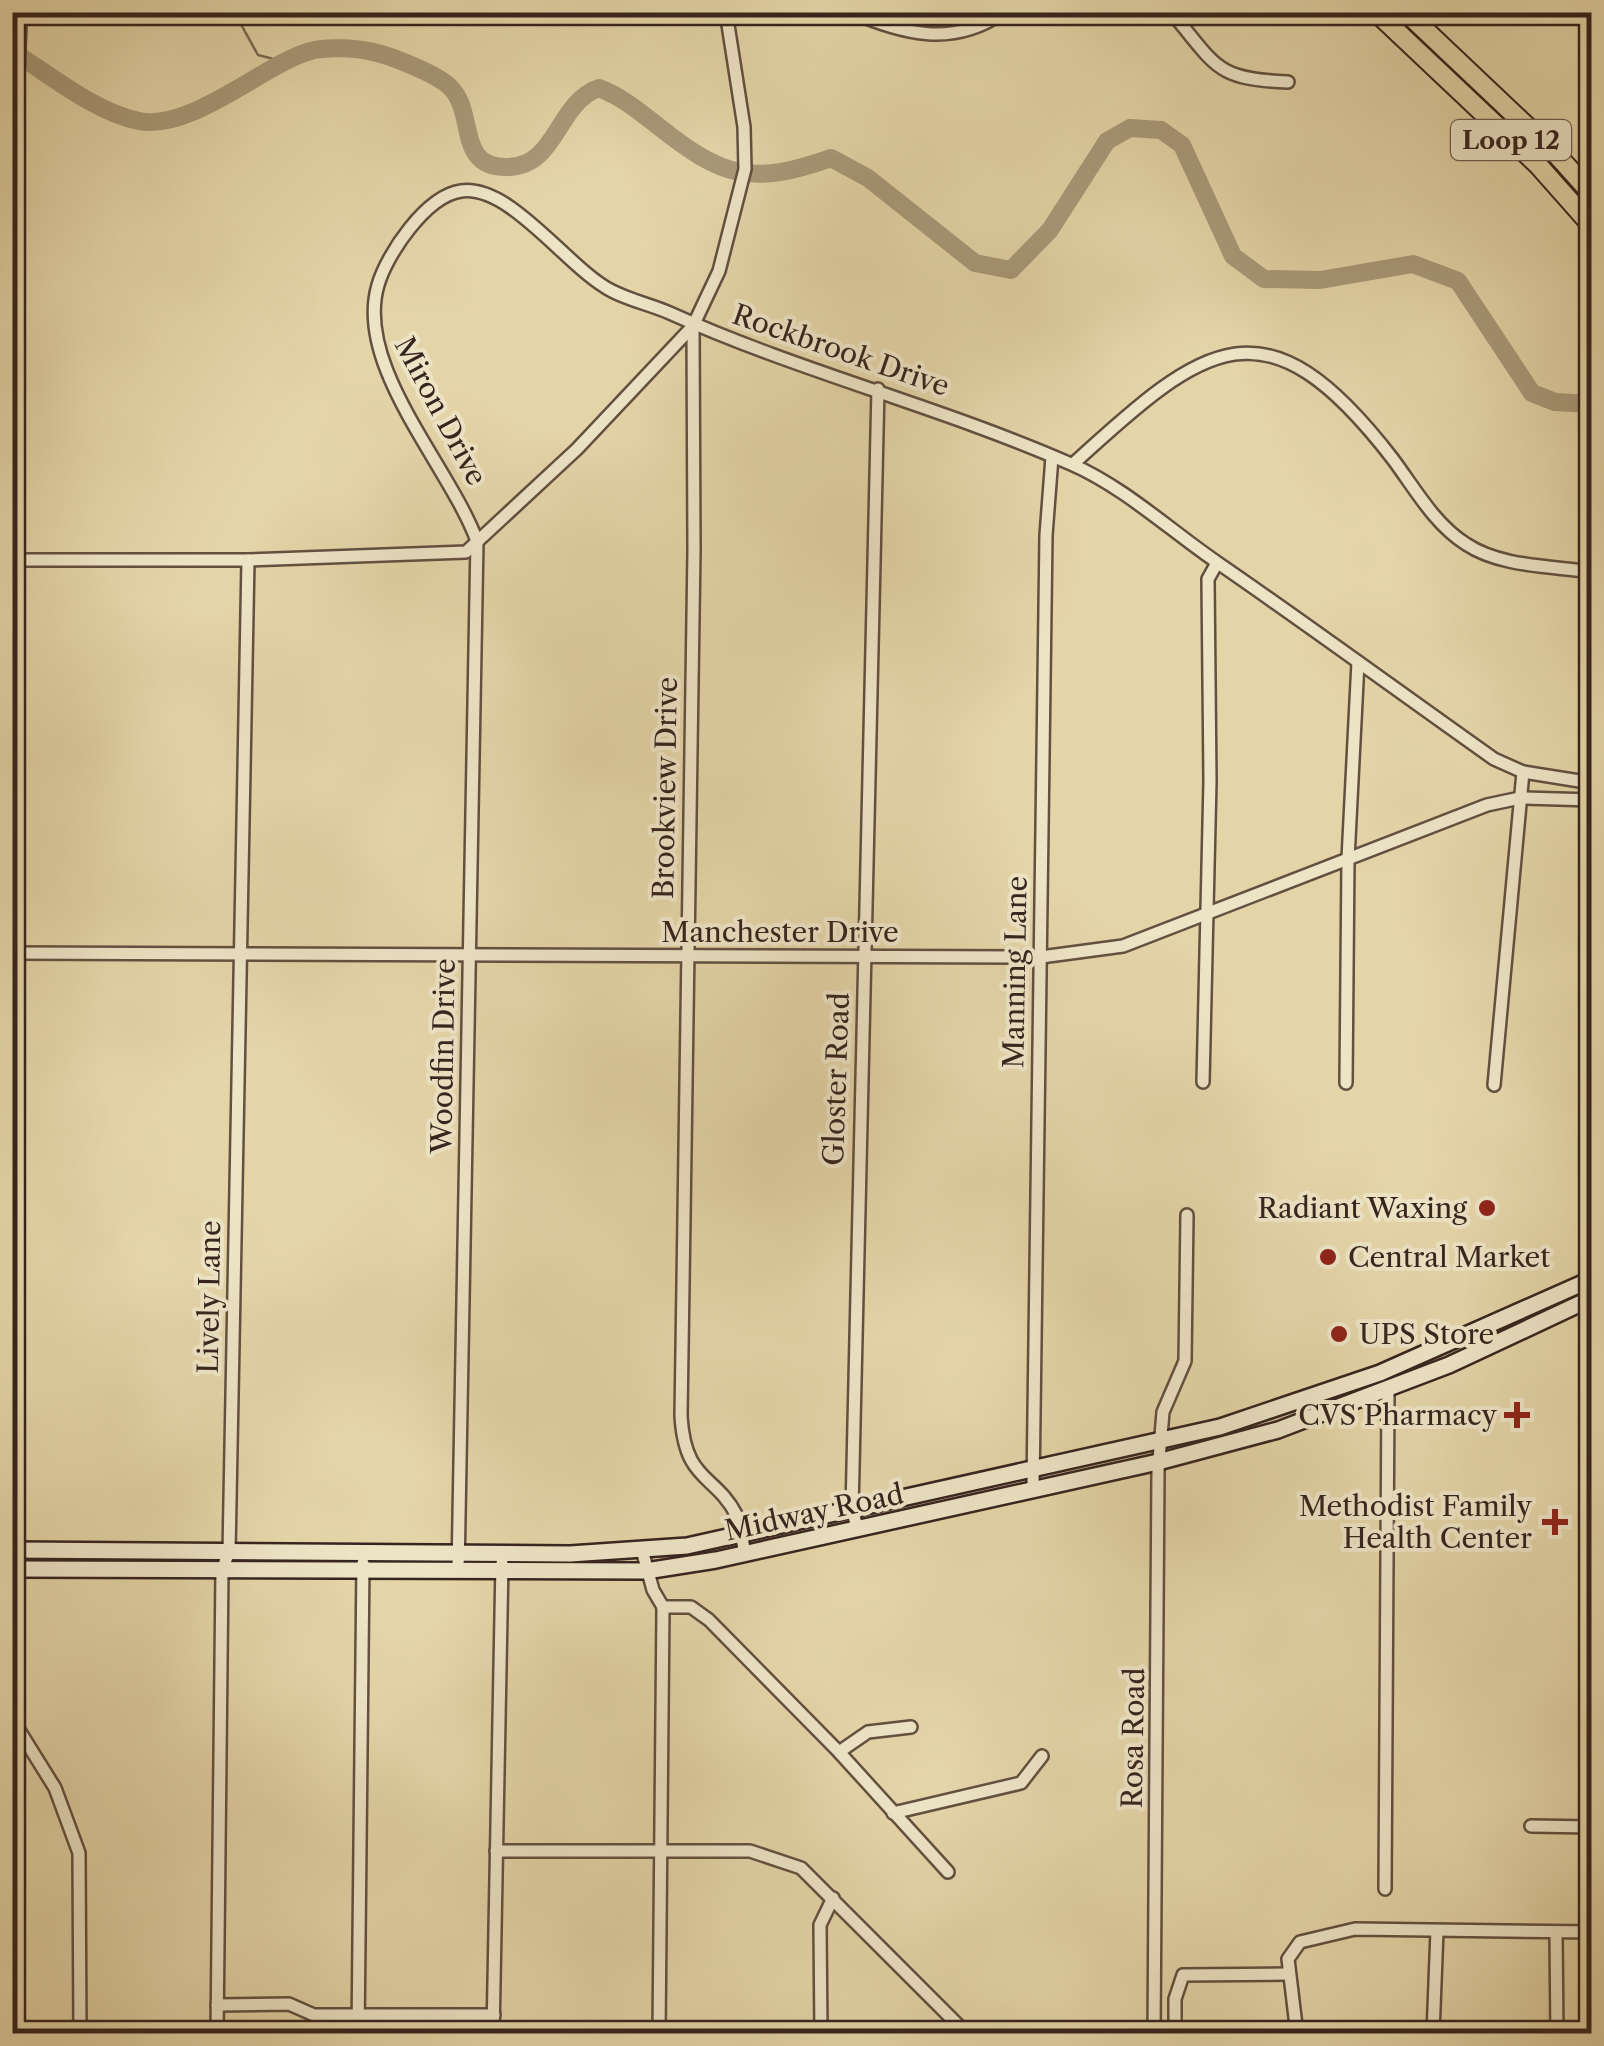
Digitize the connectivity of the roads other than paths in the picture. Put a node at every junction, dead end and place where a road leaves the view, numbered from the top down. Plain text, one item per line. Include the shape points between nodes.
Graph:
1 (18, 12) edge
2 (726, 12) edge
3 (850, 12) edge
4 (1004, 12) edge
5 (1171, 12) edge
6 (1376, 12) edge
7 (1406, 12) edge
8 (1454, 57) junction
9 (1439, 72) junction
10 (1288, 82) dead end
11 (15, 93) edge
12 (12, 184) edge
13 (1592, 194) edge
14 (1592, 226) edge
15 (693, 326) junction
16 (878, 389) junction
17 (1052, 457) junction
18 (1073, 464) junction
19 (477, 541) junction
20 (12, 560) edge
21 (248, 560) junction
22 (1217, 563) junction
23 (1592, 572) edge
24 (1358, 662) junction
25 (1524, 772) junction
26 (1592, 783) edge
27 (1520, 798) junction
28 (1592, 800) edge
29 (1348, 859) junction
30 (1208, 914) junction
31 (12, 952) edge
32 (241, 954) junction
33 (470, 956) junction
34 (687, 957) junction
35 (1041, 957) junction
36 (866, 958) junction
37 (1203, 1082) dead end
38 (1346, 1083) dead end
39 (1494, 1084) dead end
40 (1187, 1215) dead end
41 (1592, 1279) edge
42 (1592, 1298) edge
43 (1483, 1328) junction
44 (1491, 1346) junction
45 (1380, 1373) junction
46 (1388, 1390) junction
47 (1159, 1442) junction
48 (1158, 1462) junction
49 (1032, 1469) junction
50 (1032, 1487) junction
51 (852, 1510) junction
52 (858, 1530) junction
53 (740, 1532) junction
54 (12, 1550) edge
55 (642, 1550) junction
56 (229, 1552) junction
57 (363, 1552) junction
58 (745, 1554) junction
59 (502, 1562) junction
60 (458, 1563) junction
61 (12, 1569) edge
62 (222, 1570) junction
63 (363, 1571) junction
64 (646, 1571) junction
65 (663, 1607) junction
66 (12, 1719) edge
67 (912, 1727) dead end
68 (840, 1752) junction
69 (1042, 1756) dead end
70 (894, 1813) junction
71 (1531, 1826) dead end
72 (1592, 1827) edge
73 (661, 1850) junction
74 (496, 1851) junction
75 (948, 1872) dead end
76 (1385, 1889) dead end
77 (833, 1898) junction
78 (1437, 1932) junction
79 (1556, 1932) junction
80 (1592, 1932) edge
81 (1288, 1974) junction
82 (217, 2005) junction
83 (494, 2015) junction
84 (358, 2016) junction
85 (80, 2034) edge
86 (217, 2034) edge
87 (358, 2034) edge
88 (494, 2034) edge
89 (659, 2034) edge
90 (821, 2034) edge
91 (967, 2034) edge
92 (1154, 2034) edge
93 (1175, 2034) edge
94 (1298, 2034) edge
95 (1433, 2034) edge
96 (1557, 2034) edge

1 - 11 street
2 - 15 street, Brookview Drive via 745,169 719,271
3 - 4 street via 935,36 972,31
5 - 10 street via 1233,78
6 - 9 main road, Loop 12
7 - 8 main road, Loop 12
8 - 9 main road
8 - 13 main road, Loop 12
9 - 14 main road, Loop 12
11 - 12 street
15 - 16 street, Rockbrook Drive
15 - 19 street, Rockbrook Drive via 577,449
15 - 19 street, Miron Drive via 582,273 494,198 459,191 422,216 378,282 374,338
15 - 34 street, Brookview Drive
16 - 17 street, Rockbrook Drive
16 - 36 street, Gloster Road
17 - 18 street, Rockbrook Drive
17 - 35 street, Manning Lane
18 - 22 street, Rockbrook Drive
18 - 23 street via 1200,364 1232,352 1268,355 1333,389 1464,544 1500,558
19 - 21 street, Rockbrook Drive via 458,554
19 - 33 street, Woodfin Drive
20 - 21 street, Rockbrook Drive
21 - 32 street, Lively Lane
22 - 24 street, Rockbrook Drive
22 - 30 street via 1208,579
24 - 25 street, Rockbrook Drive via 1494,759
24 - 29 street
25 - 26 street, Rockbrook Drive
25 - 27 street
27 - 28 street
27 - 29 street, Manchester Drive
27 - 39 street
29 - 30 street, Manchester Drive
29 - 38 street
30 - 35 street, Manchester Drive via 1124,946
30 - 37 street
31 - 32 street, Manchester Drive
32 - 33 street, Manchester Drive
32 - 56 street, Lively Lane
33 - 34 street, Manchester Drive
33 - 60 street, Woodfin Drive
34 - 36 street, Manchester Drive
34 - 53 street, Brookview Drive via 682,1435 696,1469 732,1508
35 - 36 street, Manchester Drive
35 - 49 street, Manning Lane
36 - 51 street, Gloster Road
40 - 47 street, Rosa Road via 1185,1361 1163,1412
41 - 43 main road, Midway Road
42 - 44 main road, Midway Road
43 - 44 main road
43 - 45 main road, Midway Road
44 - 46 main road, Midway Road
45 - 46 main road
45 - 47 main road, Midway Road
46 - 48 main road, Midway Road via 1278,1430
46 - 76 street
47 - 48 street, Rosa Road
47 - 49 main road, Midway Road
48 - 50 main road, Midway Road
48 - 92 street, Rosa Road
49 - 50 street, Manning Lane
49 - 51 main road, Midway Road
50 - 52 main road, Midway Road
51 - 52 street, Gloster Road
51 - 53 main road, Midway Road
52 - 58 main road, Midway Road
53 - 55 main road, Midway Road
53 - 58 street, Brookview Drive
54 - 56 main road, Midway Road
55 - 59 main road, Midway Road
55 - 64 street
56 - 57 main road, Midway Road
56 - 62 street, Lively Lane
57 - 60 main road, Midway Road
57 - 63 street
58 - 64 main road, Midway Road
59 - 60 main road, Midway Road
59 - 64 main road, Midway Road
59 - 74 street
60 - 63 main road, Midway Road
61 - 62 main road, Midway Road
62 - 63 main road, Midway Road
62 - 82 street, Lively Lane
63 - 84 street
64 - 65 street
65 - 68 street via 691,1607 708,1620
65 - 73 street
66 - 85 street via 56,1788 79,1853
67 - 68 street via 868,1732
68 - 70 street
69 - 70 street via 1021,1783
70 - 75 street
71 - 72 street
73 - 74 street
73 - 77 street via 750,1852 781,1860 801,1868
73 - 89 street
74 - 83 street
77 - 90 street via 820,1925
77 - 91 street
78 - 79 street
78 - 81 street via 1354,1929 1308,1940 1292,1947
78 - 95 street
79 - 80 street
79 - 96 street
81 - 93 street via 1183,1975
81 - 94 street
82 - 84 street via 289,2004 314,2014
82 - 86 street, Lively Lane
83 - 84 street
83 - 88 street
84 - 87 street

